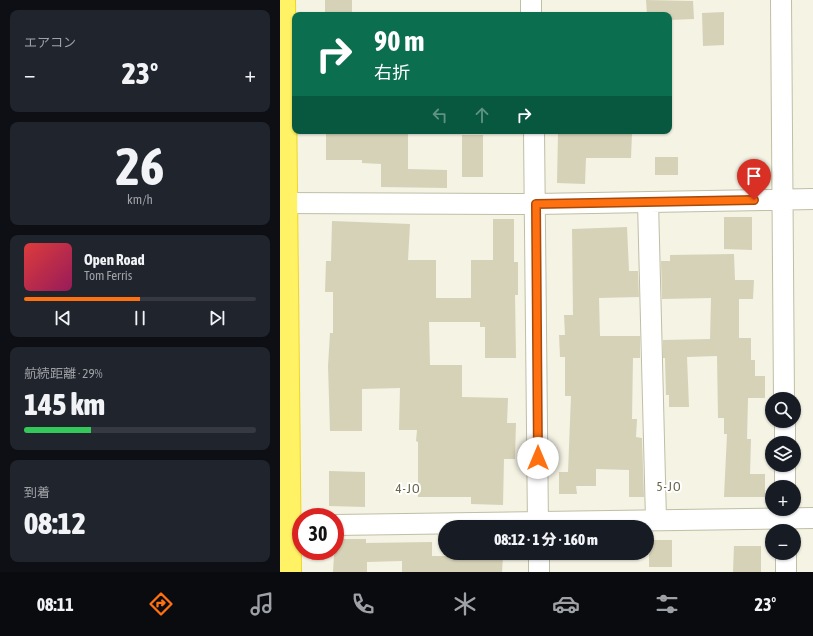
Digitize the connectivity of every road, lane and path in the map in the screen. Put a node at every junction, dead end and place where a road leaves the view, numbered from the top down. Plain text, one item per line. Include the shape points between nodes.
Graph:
1 (284, 0) edge
2 (531, 0) edge
3 (781, 0) edge
4 (532, 12) edge
5 (534, 134) edge
6 (813, 199) edge
7 (783, 200) junction
8 (648, 202) junction
9 (283, 203) edge
10 (536, 204) junction
11 (284, 376) edge
12 (784, 392) edge
13 (284, 438) edge
14 (293, 508) edge
15 (813, 518) edge
16 (785, 519) edge
17 (538, 520) edge
18 (656, 520) joint
19 (438, 524) edge
20 (344, 525) edge
21 (292, 554) edge
22 (538, 560) edge
23 (786, 560) edge
24 (290, 572) edge
25 (539, 572) edge
26 (786, 572) edge

1 - 9 highway
2 - 4 street
3 - 7 street
5 - 10 street
6 - 7 street
7 - 8 street
7 - 12 street
8 - 10 street
8 - 18 street
9 - 10 street
9 - 11 highway
10 - 17 street
11 - 13 highway
13 - 14 highway
15 - 16 street
16 - 18 street
19 - 20 street
21 - 24 highway
22 - 25 street
23 - 26 street

